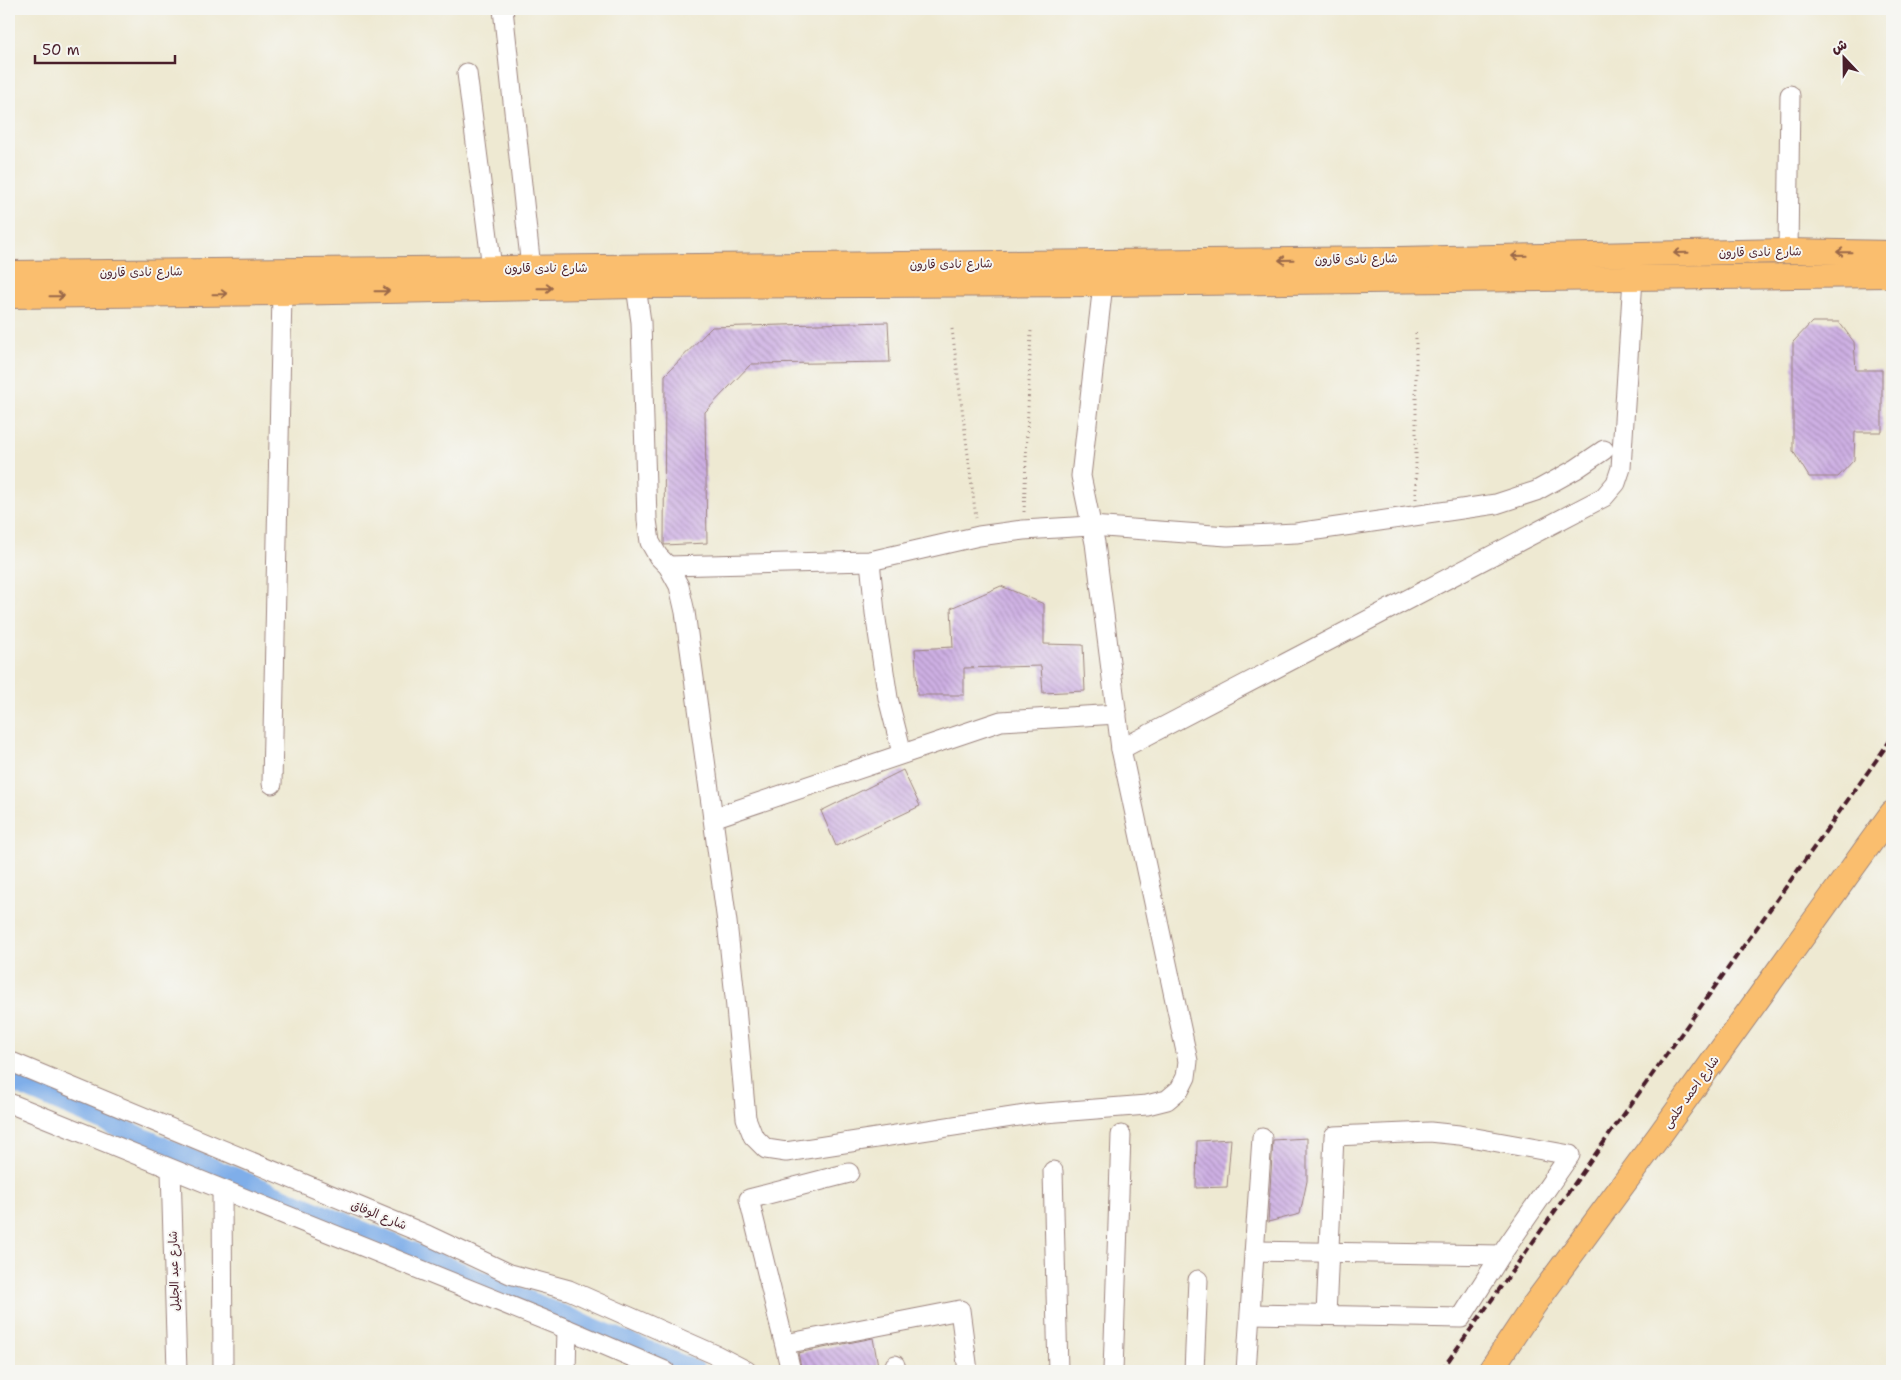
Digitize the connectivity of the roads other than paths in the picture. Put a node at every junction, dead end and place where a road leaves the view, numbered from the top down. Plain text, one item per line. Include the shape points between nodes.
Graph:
1 (503, 9) edge
2 (467, 73) dead end
3 (1790, 95) dead end
4 (1788, 251) junction
5 (1892, 253) edge
6 (492, 268) junction
7 (531, 268) junction
8 (1398, 270) junction
9 (9, 273) edge
10 (1892, 275) edge
11 (635, 277) junction
12 (1633, 278) junction
13 (1103, 284) junction
14 (282, 293) junction
15 (9, 296) edge
16 (1604, 450) dead end
17 (1091, 526) junction
18 (870, 561) junction
19 (668, 566) junction
20 (1117, 714) junction
21 (1121, 749) junction
22 (902, 753) junction
23 (272, 784) dead end
24 (1892, 813) edge
25 (713, 818) junction
26 (9, 1061) edge
27 (9, 1104) edge
28 (1121, 1135) dead end
29 (1262, 1138) dead end
30 (171, 1170) junction
31 (1053, 1171) dead end
32 (849, 1174) dead end
33 (222, 1190) junction
34 (1255, 1251) junction
35 (1329, 1252) junction
36 (1501, 1256) junction
37 (1198, 1280) dead end
38 (1251, 1314) junction
39 (1326, 1315) junction
40 (567, 1329) junction
41 (784, 1344) junction
42 (177, 1371) edge
43 (223, 1371) edge
44 (566, 1371) edge
45 (665, 1371) edge
46 (747, 1371) edge
47 (791, 1371) edge
48 (968, 1371) edge
49 (1058, 1371) edge
50 (1113, 1371) edge
51 (1194, 1371) edge
52 (1246, 1371) edge
53 (1490, 1371) edge

1 - 7 street
2 - 6 street
3 - 4 street
5 -> 4 main road, شارع نادى قارون
4 -> 8 main road, شارع نادى قارون
6 - 7 main road, شارع نادى قارون
6 - 9 main road, شارع نادى قارون
7 - 11 main road, شارع نادى قارون
8 -> 11 main road, شارع نادى قارون
8 - 12 main road, شارع نادى قارون
8 - 13 main road, شارع نادى قارون
10 - 12 main road, شارع نادى قارون
11 - 13 main road, شارع نادى قارون
14 -> 11 main road, شارع نادى قارون
11 - 19 street via 642,322 647,520 650,542
12 - 21 street via 1621,468 1616,483 1604,497
13 - 17 street via 1081,476
15 -> 14 main road, شارع نادى قارون
14 - 23 street
16 - 17 street via 1536,491 1496,504 1296,534 1227,536
17 - 18 street via 979,536
17 - 20 street
18 - 19 street
18 - 22 street via 888,698
19 - 25 street via 679,586 685,612
20 - 21 street
20 - 22 street via 1001,721
21 - 25 street via 1188,1061 1180,1089 1167,1100 1147,1105 1032,1114 786,1152 766,1149 753,1136 746,1118 736,997
22 - 25 street
24 - 53 main road, شارع احمد حلمى via 1534,1305
26 - 46 street, شارع الوفاق via 427,1234 510,1274 570,1290
27 - 30 street
28 - 50 street
29 - 34 street
30 - 33 street
30 - 42 street, شارع عبد الجليل
31 - 49 street
32 - 41 street via 750,1199
33 - 40 street
33 - 43 street
34 - 35 street
34 - 38 street
35 - 36 street
35 - 36 street via 1334,1136 1430,1132 1570,1155
35 - 39 street
36 - 39 street via 1461,1318
37 - 51 street
38 - 39 street
38 - 52 street
40 - 44 street
40 - 45 street
41 - 47 street
41 - 48 street via 960,1310

